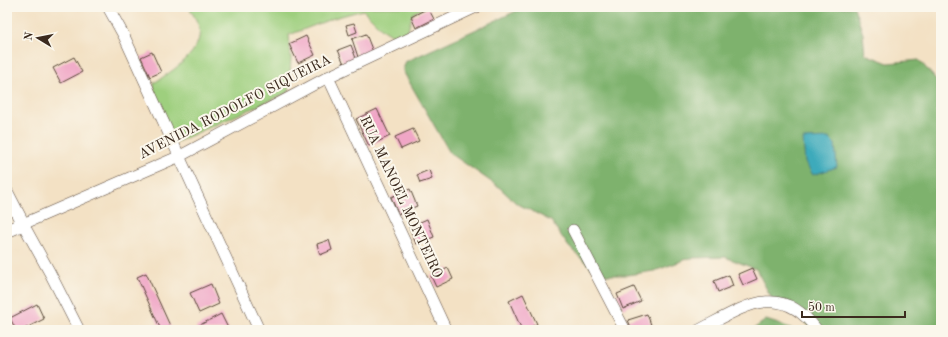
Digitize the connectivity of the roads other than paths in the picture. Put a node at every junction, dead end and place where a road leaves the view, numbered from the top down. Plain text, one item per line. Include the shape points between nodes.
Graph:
1 (108, 7) edge
2 (476, 7) edge
3 (328, 77) junction
4 (180, 156) junction
5 (7, 193) edge
6 (23, 224) junction
7 (573, 230) dead end
8 (7, 231) edge
9 (79, 330) edge
10 (259, 330) edge
11 (446, 330) edge
12 (625, 330) edge
13 (699, 330) edge
14 (817, 330) edge

1 - 4 street
2 - 3 street, AVENIDA RODOLFO SIQUEIRA
3 - 4 street, AVENIDA RODOLFO SIQUEIRA
3 - 11 street, RUA MANOEL MONTEIRO
4 - 6 street, AVENIDA RODOLFO SIQUEIRA
4 - 10 street
5 - 6 street
6 - 8 street, AVENIDA RODOLFO SIQUEIRA
6 - 9 street
7 - 12 street
13 - 14 street via 755,303 766,301 793,306 807,317

